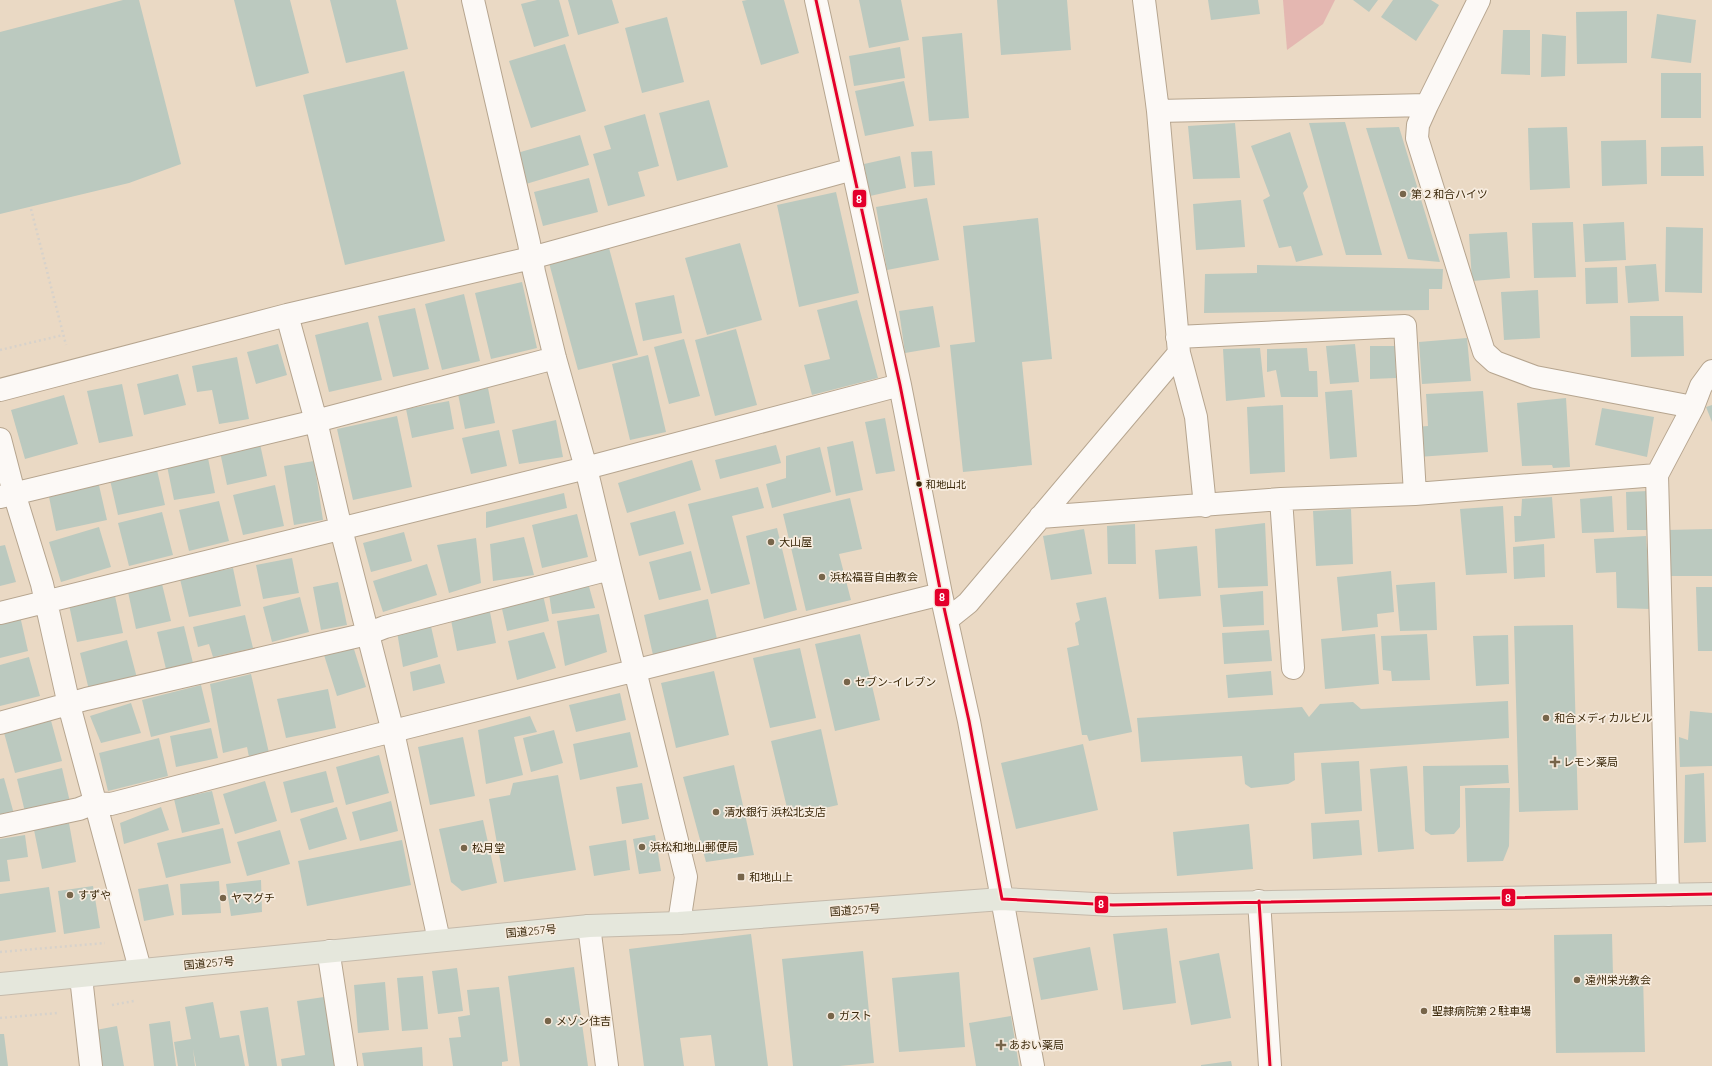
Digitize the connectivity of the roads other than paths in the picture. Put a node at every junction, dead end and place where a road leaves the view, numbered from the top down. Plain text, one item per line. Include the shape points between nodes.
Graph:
1 (473, 0) edge
2 (816, 0) edge
3 (1144, 0) edge
4 (1479, 0) edge
5 (1427, 105) junction
6 (1158, 111) junction
7 (853, 169) junction
8 (531, 258) junction
9 (287, 315) junction
10 (1178, 345) junction
11 (555, 358) junction
12 (1712, 371) edge
13 (900, 385) junction
14 (0, 390) edge
15 (1693, 407) junction
16 (316, 421) junction
17 (0, 439) edge
18 (586, 468) junction
19 (1657, 475) junction
20 (1415, 494) junction
21 (7, 495) edge
22 (1281, 499) junction
23 (1205, 506) junction
24 (1040, 517) junction
25 (341, 529) junction
26 (610, 569) junction
27 (941, 594) junction
28 (45, 602) junction
29 (0, 613) edge
30 (948, 619) junction
31 (367, 634) junction
32 (1293, 668) dead end
33 (635, 671) junction
34 (69, 705) junction
35 (0, 723) edge
36 (393, 732) junction
37 (94, 803) junction
38 (0, 826) edge
39 (1712, 894) edge
40 (1668, 895) junction
41 (1002, 899) junction
42 (1259, 902) junction
43 (679, 923) junction
44 (589, 926) junction
45 (440, 940) junction
46 (330, 951) junction
47 (140, 969) junction
48 (80, 977) junction
49 (0, 984) edge
50 (91, 1066) edge
51 (346, 1066) edge
52 (607, 1066) edge
53 (1034, 1066) edge
54 (1270, 1066) edge

1 - 8 street
2 - 7 street
3 - 6 street
4 - 5 street
5 - 6 street
5 - 15 street via 1418,125 1417,138 1484,352 1495,362 1535,377
6 - 10 street
7 - 8 street
7 - 13 street
8 - 9 street
8 - 11 street
9 - 14 street
9 - 16 street
10 - 20 street via 1405,326
10 - 23 street via 1196,417
10 - 24 street
11 - 16 street
11 - 18 street
12 - 15 street via 1701,386
13 - 18 street
13 - 27 street
15 - 19 street
16 - 21 street
16 - 25 street
17 - 21 street
18 - 25 street
18 - 26 street
19 - 20 street
19 - 40 street
20 - 22 street
21 - 28 street via 42,584
22 - 23 street
22 - 32 street
23 - 24 street
24 - 30 street via 968,603
25 - 28 street
25 - 31 street
26 - 31 street via 385,627
26 - 33 street
27 - 30 street
27 - 33 street
28 - 29 street
28 - 34 street
30 - 41 street via 970,721
31 - 34 street
31 - 36 street
33 - 36 street
33 - 43 street via 686,877
34 - 35 street
34 - 37 street
36 - 37 street via 111,804
36 - 45 street
37 - 38 street via 79,809
37 - 47 street
39 - 40 highway, 国道257号
40 - 42 highway, 国道257号
41 - 42 highway, 国道257号 via 1113,905
41 - 43 highway, 国道257号
41 - 53 street
42 - 54 street
43 - 44 highway, 国道257号
44 - 45 highway, 国道257号
44 - 52 street
45 - 46 highway, 国道257号
46 - 47 highway, 国道257号
46 - 51 street
47 - 48 highway, 国道257号
48 - 49 highway, 国道257号
48 - 50 street

